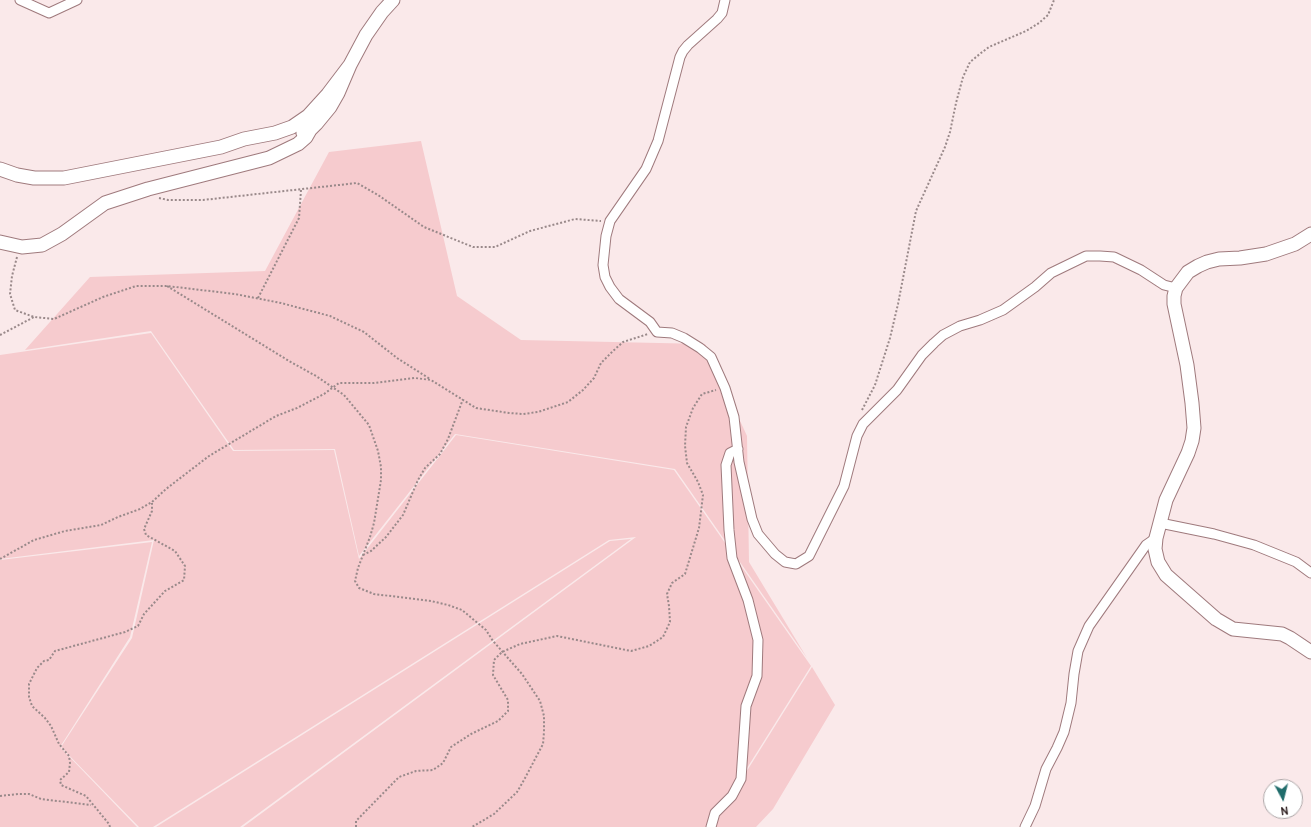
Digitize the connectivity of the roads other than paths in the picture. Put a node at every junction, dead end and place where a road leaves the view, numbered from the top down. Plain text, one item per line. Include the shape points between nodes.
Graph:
1 (20, 0) edge
2 (78, 0) edge
3 (393, 0) edge
4 (725, 0) edge
5 (350, 65) junction
6 (287, 138) junction
7 (221, 147) junction
8 (0, 169) edge
9 (1311, 234) edge
10 (0, 242) edge
11 (1176, 288) junction
12 (738, 449) junction
13 (1160, 523) junction
14 (1156, 538) junction
15 (1311, 573) edge
16 (1311, 652) edge
17 (711, 827) edge
18 (1025, 827) edge

1 - 2 street via 49,13
3 - 5 street via 374,22
4 - 12 street via 722,13 680,57 658,141 646,169 610,221 603,251 603,265 605,277 619,299 650,322 657,332 672,333 684,338 711,357 734,417
5 - 6 street
5 - 6 street via 338,93 323,117 310,130
6 - 7 street
6 - 7 street via 275,133
6 - 10 street via 262,156 241,166 148,189 105,203 42,245 22,247
7 - 8 street via 64,178 34,178
9 - 11 street via 1295,244 1266,254 1207,262 1188,272
11 - 12 street via 1164,286 1141,270 1114,257 1086,256 1051,273 1003,310 943,335 922,355 897,390 863,424 857,436 844,486 809,556 796,564 786,562 775,554 758,534 752,519
11 - 13 street via 1174,304 1187,365 1194,428 1188,453 1170,490
12 - 17 street via 730,453 726,465 729,530 732,558 748,600 758,640 757,676 746,706 741,779 732,796 716,813
13 - 14 street
13 - 15 street via 1254,545 1296,562
14 - 16 street via 1156,556 1162,569 1216,620 1233,629 1282,634
14 - 18 street via 1146,545 1089,626 1078,651 1064,732 1046,769 1035,806

